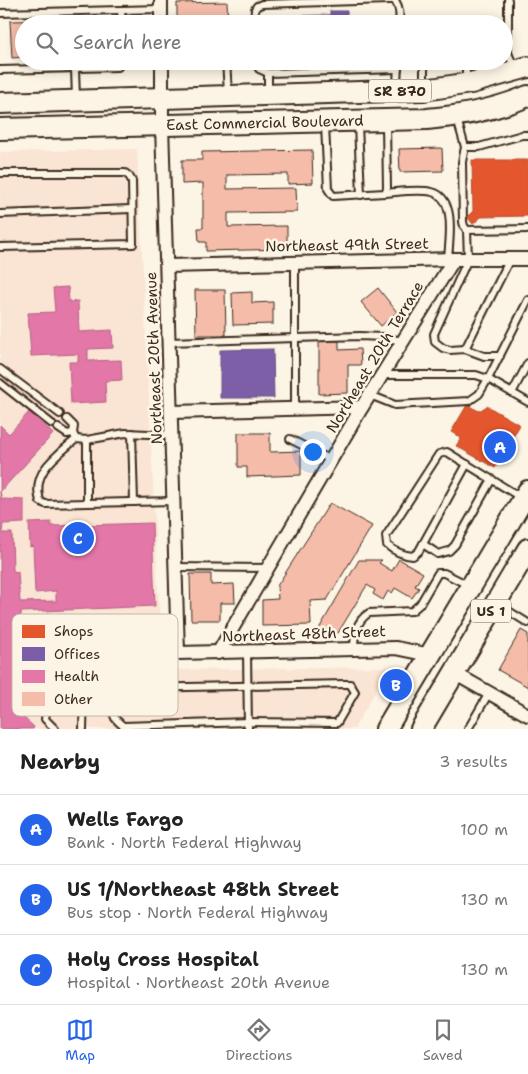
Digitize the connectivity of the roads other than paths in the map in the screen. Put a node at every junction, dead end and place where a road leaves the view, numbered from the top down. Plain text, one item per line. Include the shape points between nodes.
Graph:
1 (389, 0) edge
2 (508, 0) edge
3 (161, 4) edge
4 (121, 10) junction
5 (0, 13) edge
6 (121, 15) edge
7 (255, 15) edge
8 (400, 15) edge
9 (508, 15) edge
10 (513, 59) edge
11 (522, 69) edge
12 (0, 70) edge
13 (15, 70) edge
14 (75, 70) edge
15 (162, 70) edge
16 (227, 70) edge
17 (261, 70) edge
18 (372, 70) edge
19 (398, 70) edge
20 (424, 70) edge
21 (466, 70) edge
22 (268, 74) junction
23 (466, 84) junction
24 (424, 90) junction
25 (397, 91) junction
26 (268, 95) junction
27 (228, 96) junction
28 (528, 96) edge
29 (162, 98) junction
30 (76, 101) junction
31 (0, 102) edge
32 (456, 116) junction
33 (358, 120) junction
34 (386, 120) junction
35 (325, 121) junction
36 (162, 125) junction
37 (0, 129) edge
38 (528, 135) edge
39 (465, 147) junction
40 (0, 173) edge
41 (385, 193) junction
42 (360, 195) junction
43 (132, 209) junction
44 (0, 214) edge
45 (528, 229) edge
46 (467, 230) junction
47 (0, 248) edge
48 (451, 259) junction
49 (468, 259) junction
50 (510, 259) junction
51 (528, 259) edge
52 (295, 263) junction
53 (167, 266) junction
54 (528, 300) edge
55 (295, 338) junction
56 (403, 341) junction
57 (169, 342) junction
58 (465, 349) junction
59 (500, 356) junction
60 (0, 362) edge
61 (528, 363) edge
62 (0, 370) edge
63 (383, 375) junction
64 (488, 379) junction
65 (0, 384) edge
66 (512, 393) junction
67 (370, 394) junction
68 (528, 402) edge
69 (362, 407) junction
70 (295, 409) junction
71 (172, 412) junction
72 (60, 414) dead end
73 (67, 419) dead end
74 (132, 433) junction
75 (172, 435) junction
76 (75, 436) junction
77 (290, 439) dead end
78 (87, 440) junction
79 (331, 460) junction
80 (467, 464) junction
81 (492, 479) junction
82 (526, 495) edge
83 (174, 501) junction
84 (134, 502) junction
85 (87, 503) junction
86 (423, 544) junction
87 (528, 549) edge
88 (176, 567) junction
89 (268, 568) junction
90 (471, 587) junction
91 (496, 603) junction
92 (461, 604) junction
93 (177, 614) edge
94 (528, 623) edge
95 (354, 649) junction
96 (246, 652) junction
97 (178, 653) edge
98 (218, 653) junction
99 (430, 655) junction
100 (454, 673) junction
101 (247, 686) junction
102 (178, 687) edge
103 (489, 693) junction
104 (528, 715) edge
105 (46, 716) edge
106 (83, 716) edge
107 (115, 716) edge
108 (248, 725) edge
109 (423, 725) edge
110 (335, 726) edge
111 (125, 728) edge
112 (54, 729) edge
113 (83, 729) edge
114 (386, 729) edge
115 (468, 729) edge

1 - 7 lane via 262,4 257,6
1 - 8 lane via 398,4
2 - 9 lane
3 - 4 lane
4 - 5 lane
4 - 6 lane
10 - 11 lane
11 - 23 main road, East Commercial Boulevard / SR 870
12 - 13 lane
14 - 30 lane
15 - 29 street, Northeast 20th Avenue
16 - 27 lane
17 - 22 lane
18 - 22 lane
19 - 25 lane
20 - 24 lane
21 - 23 lane
22 - 26 lane
23 - 24 main road, East Commercial Boulevard / SR 870
24 - 25 main road, East Commercial Boulevard / SR 870
25 - 26 main road, East Commercial Boulevard / SR 870
26 - 27 main road, East Commercial Boulevard / SR 870
27 - 29 main road, East Commercial Boulevard / SR 870
28 - 32 main road, East Commercial Boulevard / SR 870 via 484,111
29 - 30 main road, East Commercial Boulevard / SR 870
29 - 36 street, Northeast 20th Avenue
30 - 31 main road, East Commercial Boulevard / SR 870
32 - 34 main road, East Commercial Boulevard / SR 870
32 - 39 lane
33 - 34 main road, East Commercial Boulevard / SR 870
33 - 35 main road, East Commercial Boulevard / SR 870
33 - 42 lane
34 - 41 lane
35 - 36 main road, East Commercial Boulevard / SR 870
35 - 42 lane via 328,189 334,196
36 - 37 main road, East Commercial Boulevard / SR 870
36 - 53 street, Northeast 20th Avenue
38 - 39 lane via 479,147
39 - 46 lane via 462,162 463,222
40 - 43 lane via 125,173 132,182
41 - 42 lane
41 - 48 lane via 431,192 442,198 450,214
43 - 44 lane
43 - 47 lane via 133,244
45 - 46 lane
46 - 49 lane
48 - 49 street, Northeast 49th Street
48 - 52 street, Northeast 49th Street
48 - 56 street, Northeast 20th Terrace
49 - 50 street, Northeast 49th Street
49 - 58 lane via 434,334 435,342 443,348
50 - 51 street, Northeast 49th Street
50 - 58 lane
52 - 53 street, Northeast 49th Street
52 - 55 lane
53 - 57 street, Northeast 20th Avenue
54 - 59 lane
55 - 56 lane via 360,336
55 - 57 lane
55 - 70 lane
56 - 63 street, Northeast 20th Terrace
57 - 71 street, Northeast 20th Avenue
58 - 59 lane via 484,356
59 - 64 lane
60 - 62 lane
61 - 66 lane
62 - 72 lane
63 - 64 lane via 476,375
63 - 67 street, Northeast 20th Terrace
64 - 66 lane
64 - 67 lane via 479,394 469,401 395,405
65 - 76 lane via 55,426
66 - 68 lane
67 - 69 street, Northeast 20th Terrace
69 - 70 street
69 - 79 street, Northeast 20th Terrace
70 - 71 street
71 - 75 street, Northeast 20th Avenue
73 - 76 lane via 74,426
74 - 75 lane
74 - 78 lane
74 - 84 lane
75 - 83 street, Northeast 20th Avenue
76 - 78 lane
76 - 85 lane via 43,469 38,496 46,504
77 - 79 lane
78 - 85 lane
79 - 89 street, Northeast 20th Terrace
80 - 81 lane
80 - 86 lane
80 - 86 lane via 447,452 439,454 386,536 387,545 406,556 413,556
81 - 82 lane
81 - 86 lane via 449,551 438,554
82 - 90 main road, US 1
83 - 84 lane
83 - 88 street, Northeast 20th Avenue
84 - 85 lane
87 - 91 main road, US 1
88 - 89 lane
88 - 93 street, Northeast 20th Avenue
89 - 98 street, Northeast 20th Terrace
90 - 92 main road, US 1
90 - 95 lane via 444,573 438,574 420,604 412,611 369,613 363,617 354,636
91 - 94 lane
91 - 100 main road, US 1
92 - 99 main road, US 1
92 - 100 main road via 452,645
95 - 96 street, Northeast 48th Street
95 - 99 street, Northeast 48th Street via 396,648
96 - 98 street, Northeast 48th Street
96 - 101 lane
97 - 98 street, Northeast 48th Street
99 - 109 main road via 433,672
99 - 114 main road, US 1
100 - 103 street
100 - 109 main road, US 1
101 - 102 lane
101 - 108 lane
101 - 110 lane via 350,684 355,692
103 - 104 street
103 - 115 lane
105 - 112 lane
106 - 113 lane
107 - 111 lane
108 - 110 lane
108 - 111 lane

